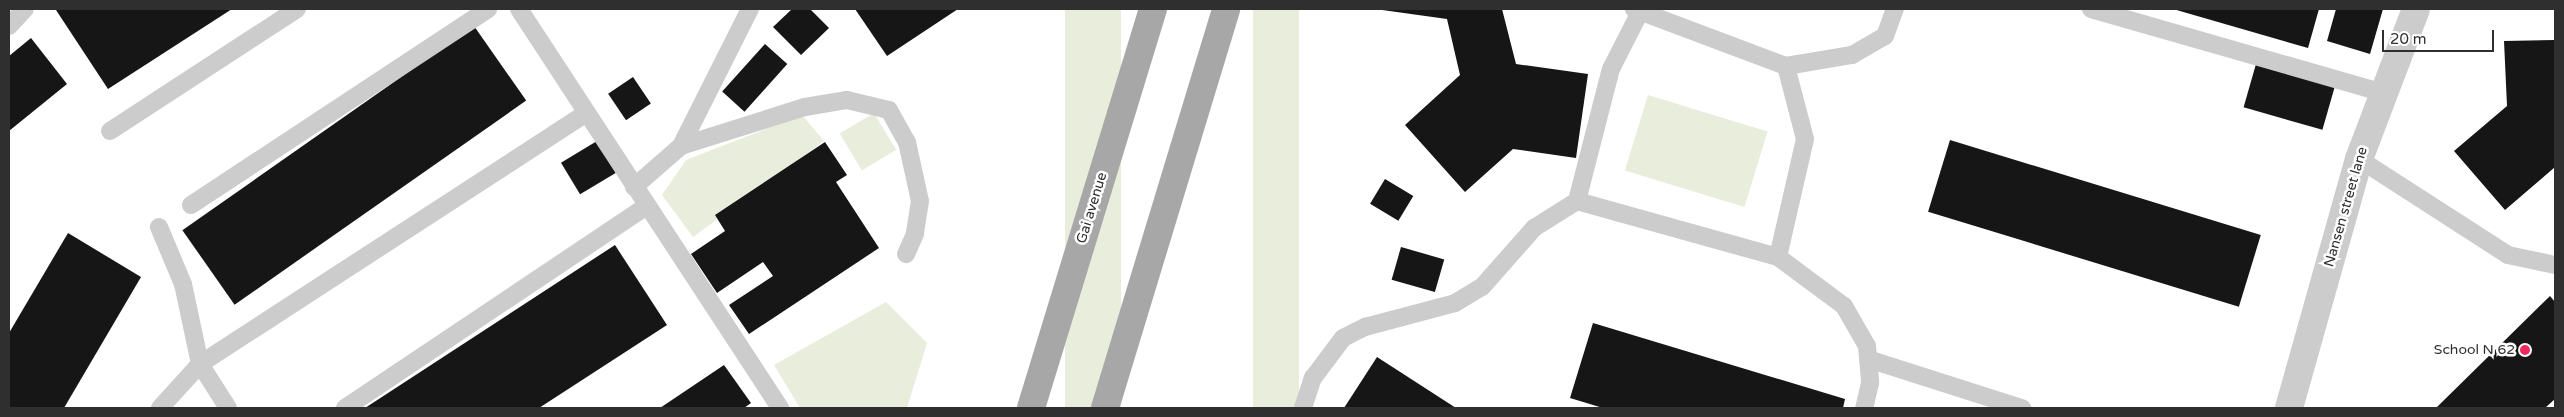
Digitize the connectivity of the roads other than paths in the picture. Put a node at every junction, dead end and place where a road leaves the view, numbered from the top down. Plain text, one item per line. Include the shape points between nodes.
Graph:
1 (25, 9) edge
2 (296, 9) edge
3 (488, 9) edge
4 (519, 9) edge
5 (750, 9) edge
6 (1154, 9) edge
7 (1226, 9) edge
8 (1895, 9) edge
9 (2091, 9) edge
10 (2416, 9) edge
11 (1637, 11) edge
12 (9, 26) edge
13 (1786, 66) junction
14 (2384, 93) junction
15 (587, 113) junction
16 (110, 131) dead end
17 (681, 146) junction
18 (2359, 159) junction
19 (634, 187) junction
20 (1577, 201) junction
21 (191, 205) dead end
22 (646, 206) junction
23 (159, 227) dead end
24 (906, 254) dead end
25 (1778, 257) junction
26 (2555, 265) edge
27 (1868, 359) junction
28 (200, 364) junction
29 (776, 407) edge
30 (160, 408) edge
31 (228, 408) edge
32 (345, 408) edge
33 (1032, 408) edge
34 (1105, 408) edge
35 (1303, 408) edge
36 (1864, 408) edge
37 (2022, 408) edge
38 (2289, 408) edge

1 - 12 lane
2 - 16 lane
3 - 21 lane
4 - 15 lane
5 - 17 lane
6 - 33 main road, Gai avenue
7 - 34 main road
8 - 13 lane via 1885,36 1852,55
9 - 14 lane
10 - 14 street, Nansen street lane
11 - 13 lane
11 - 20 lane via 1611,69
13 - 25 lane via 1805,139
14 - 18 street, Nansen street lane
15 - 19 lane
15 - 28 lane
17 - 19 lane
17 - 24 lane via 805,107 847,100 888,110 907,142 920,201 915,234
18 - 26 lane via 2508,255
18 - 38 street, Nansen street lane
19 - 22 lane
20 - 25 lane
20 - 35 lane via 1534,228 1482,287 1455,303 1365,327 1343,338 1313,378
22 - 29 lane
22 - 32 lane
23 - 28 lane via 183,284
25 - 27 lane via 1844,306 1867,346
27 - 36 lane via 1870,383
27 - 37 lane
28 - 30 lane
28 - 31 lane

